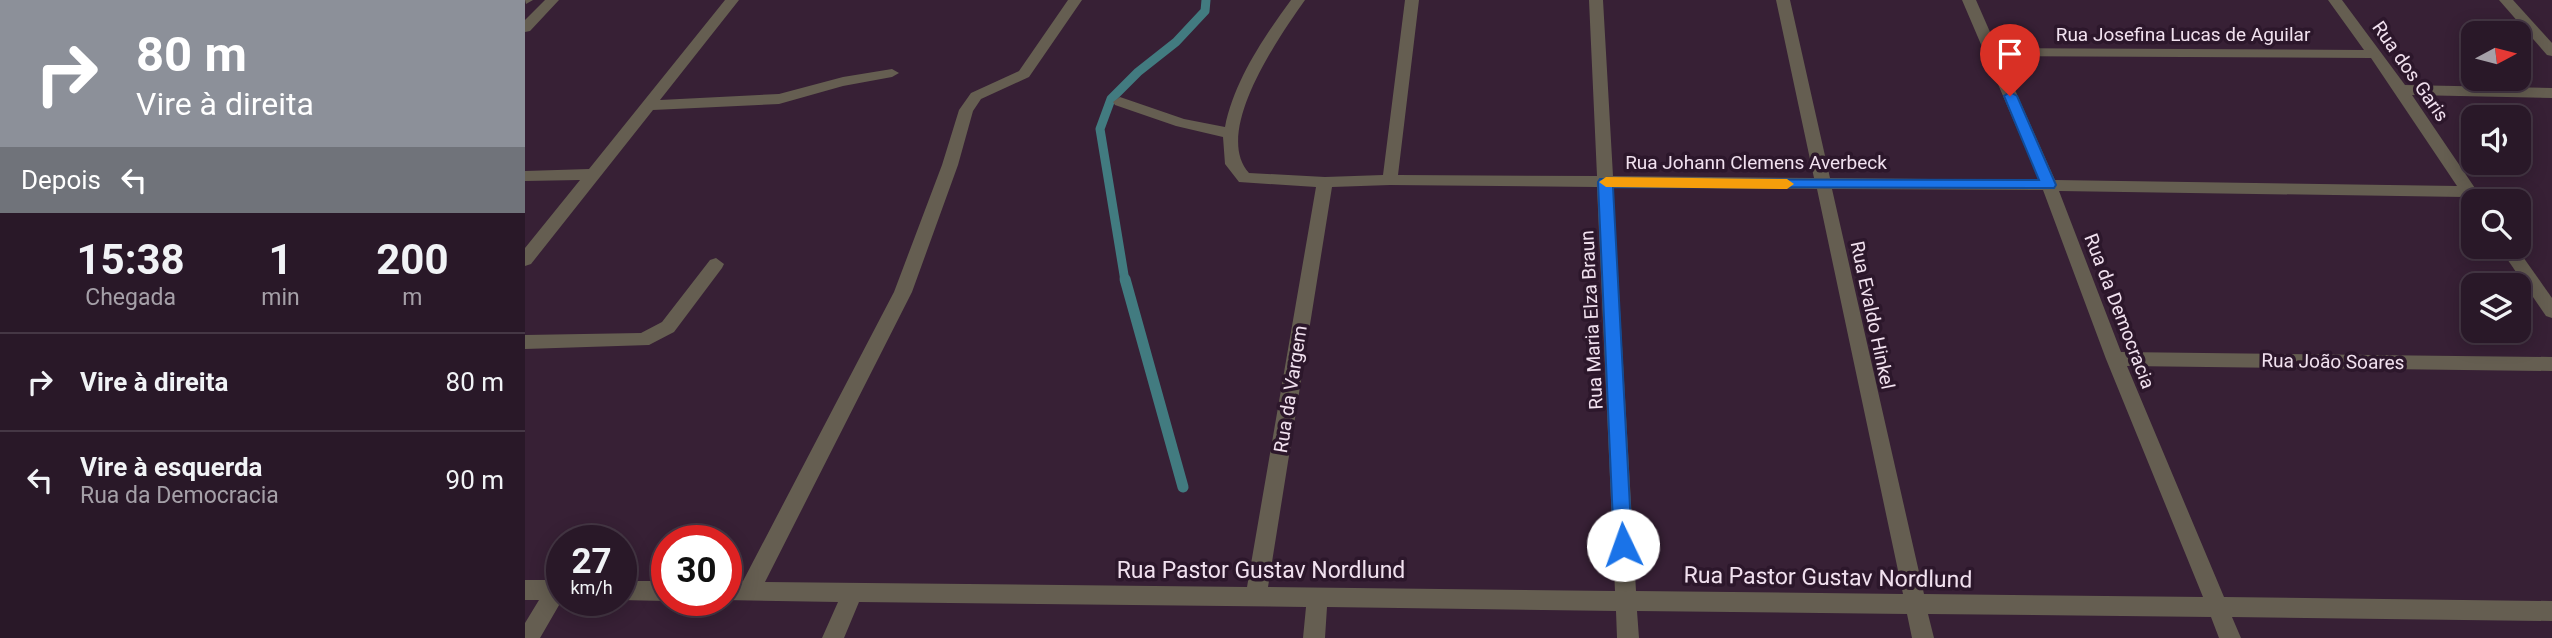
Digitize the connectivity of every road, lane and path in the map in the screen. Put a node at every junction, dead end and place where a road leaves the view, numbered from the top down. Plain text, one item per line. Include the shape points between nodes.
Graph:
1 (552, 0) edge
2 (732, 0) edge
3 (1075, 0) edge
4 (1298, 0) edge
5 (1412, 0) edge
6 (1596, 0) edge
7 (1783, 0) edge
8 (1969, 0) edge
9 (2335, 0) edge
10 (2506, 0) edge
11 (525, 29) edge
12 (1991, 52) junction
13 (2552, 52) edge
14 (2374, 54) junction
15 (892, 73) dead end
16 (2401, 90) junction
17 (2552, 93) edge
18 (1120, 102) dead end
19 (648, 105) junction
20 (1229, 133) junction
21 (593, 174) junction
22 (525, 176) edge
23 (1390, 180) junction
24 (1325, 182) junction
25 (1605, 182) junction
26 (1823, 184) junction
27 (2049, 185) junction
28 (2467, 189) edge
29 (2461, 197) edge
30 (2515, 259) edge
31 (525, 260) edge
32 (716, 264) dead end
33 (2552, 311) edge
34 (525, 342) edge
35 (2115, 359) junction
36 (2552, 364) edge
37 (525, 590) edge
38 (546, 590) edge
39 (742, 591) edge
40 (749, 591) junction
41 (852, 593) junction
42 (1256, 596) junction
43 (1317, 596) junction
44 (1626, 600) junction
45 (1916, 604) junction
46 (2218, 608) junction
47 (546, 611) edge
48 (2552, 611) edge
49 (528, 638) edge
50 (832, 638) edge
51 (1314, 638) edge
52 (1628, 638) edge
53 (1923, 638) edge
54 (2230, 638) edge

1 - 11 street
2 - 19 street
3 - 40 street via 1024,74 976,96 966,110 903,292
4 - 20 street, Rua Johann Clemens Averbeck via 1263,54
5 - 23 street
6 - 25 street, Rua Maria Elza Braun
7 - 26 street, Rua Evaldo Hinkel
8 - 12 street, Rua da Democracia
9 - 14 street, Rua dos Garis
10 - 13 street
12 - 14 street, Rua Josefina Lucas de Aguilar
12 - 27 street, Rua da Democracia
14 - 16 street, Rua dos Garis
15 - 19 street via 779,99
16 - 17 street
16 - 28 street, Rua dos Garis
18 - 20 street via 1181,123
19 - 21 street
20 - 24 street, Rua Johann Clemens Averbeck via 1230,162 1245,178
21 - 22 street
21 - 31 street
23 - 24 street, Rua Johann Clemens Averbeck
23 - 25 street, Rua Johann Clemens Averbeck
24 - 42 street, Rua da Vargem
25 - 26 street, Rua Johann Clemens Averbeck
25 - 44 street, Rua Maria Elza Braun
26 - 27 street, Rua Johann Clemens Averbeck
26 - 45 street, Rua Evaldo Hinkel
27 - 29 street, Rua Johann Clemens Averbeck
27 - 35 street, Rua da Democracia
30 - 33 street
32 - 34 street via 668,327 643,340
35 - 36 street, Rua João Soares
35 - 46 street, Rua da Democracia
37 - 38 street
39 - 40 street, Rua Pastor Gustav Nordlund
40 - 41 street, Rua Pastor Gustav Nordlund
41 - 42 street, Rua Pastor Gustav Nordlund
41 - 50 street
42 - 43 street, Rua Pastor Gustav Nordlund
43 - 44 street, Rua Pastor Gustav Nordlund
43 - 51 street
44 - 45 street, Rua Pastor Gustav Nordlund
44 - 52 street, Rua Maria Elza Braun
45 - 46 street, Rua Pastor Gustav Nordlund
45 - 53 street, Rua Evaldo Hinkel
46 - 48 street, Rua Pastor Gustav Nordlund
46 - 54 street, Rua da Democracia
47 - 49 street

